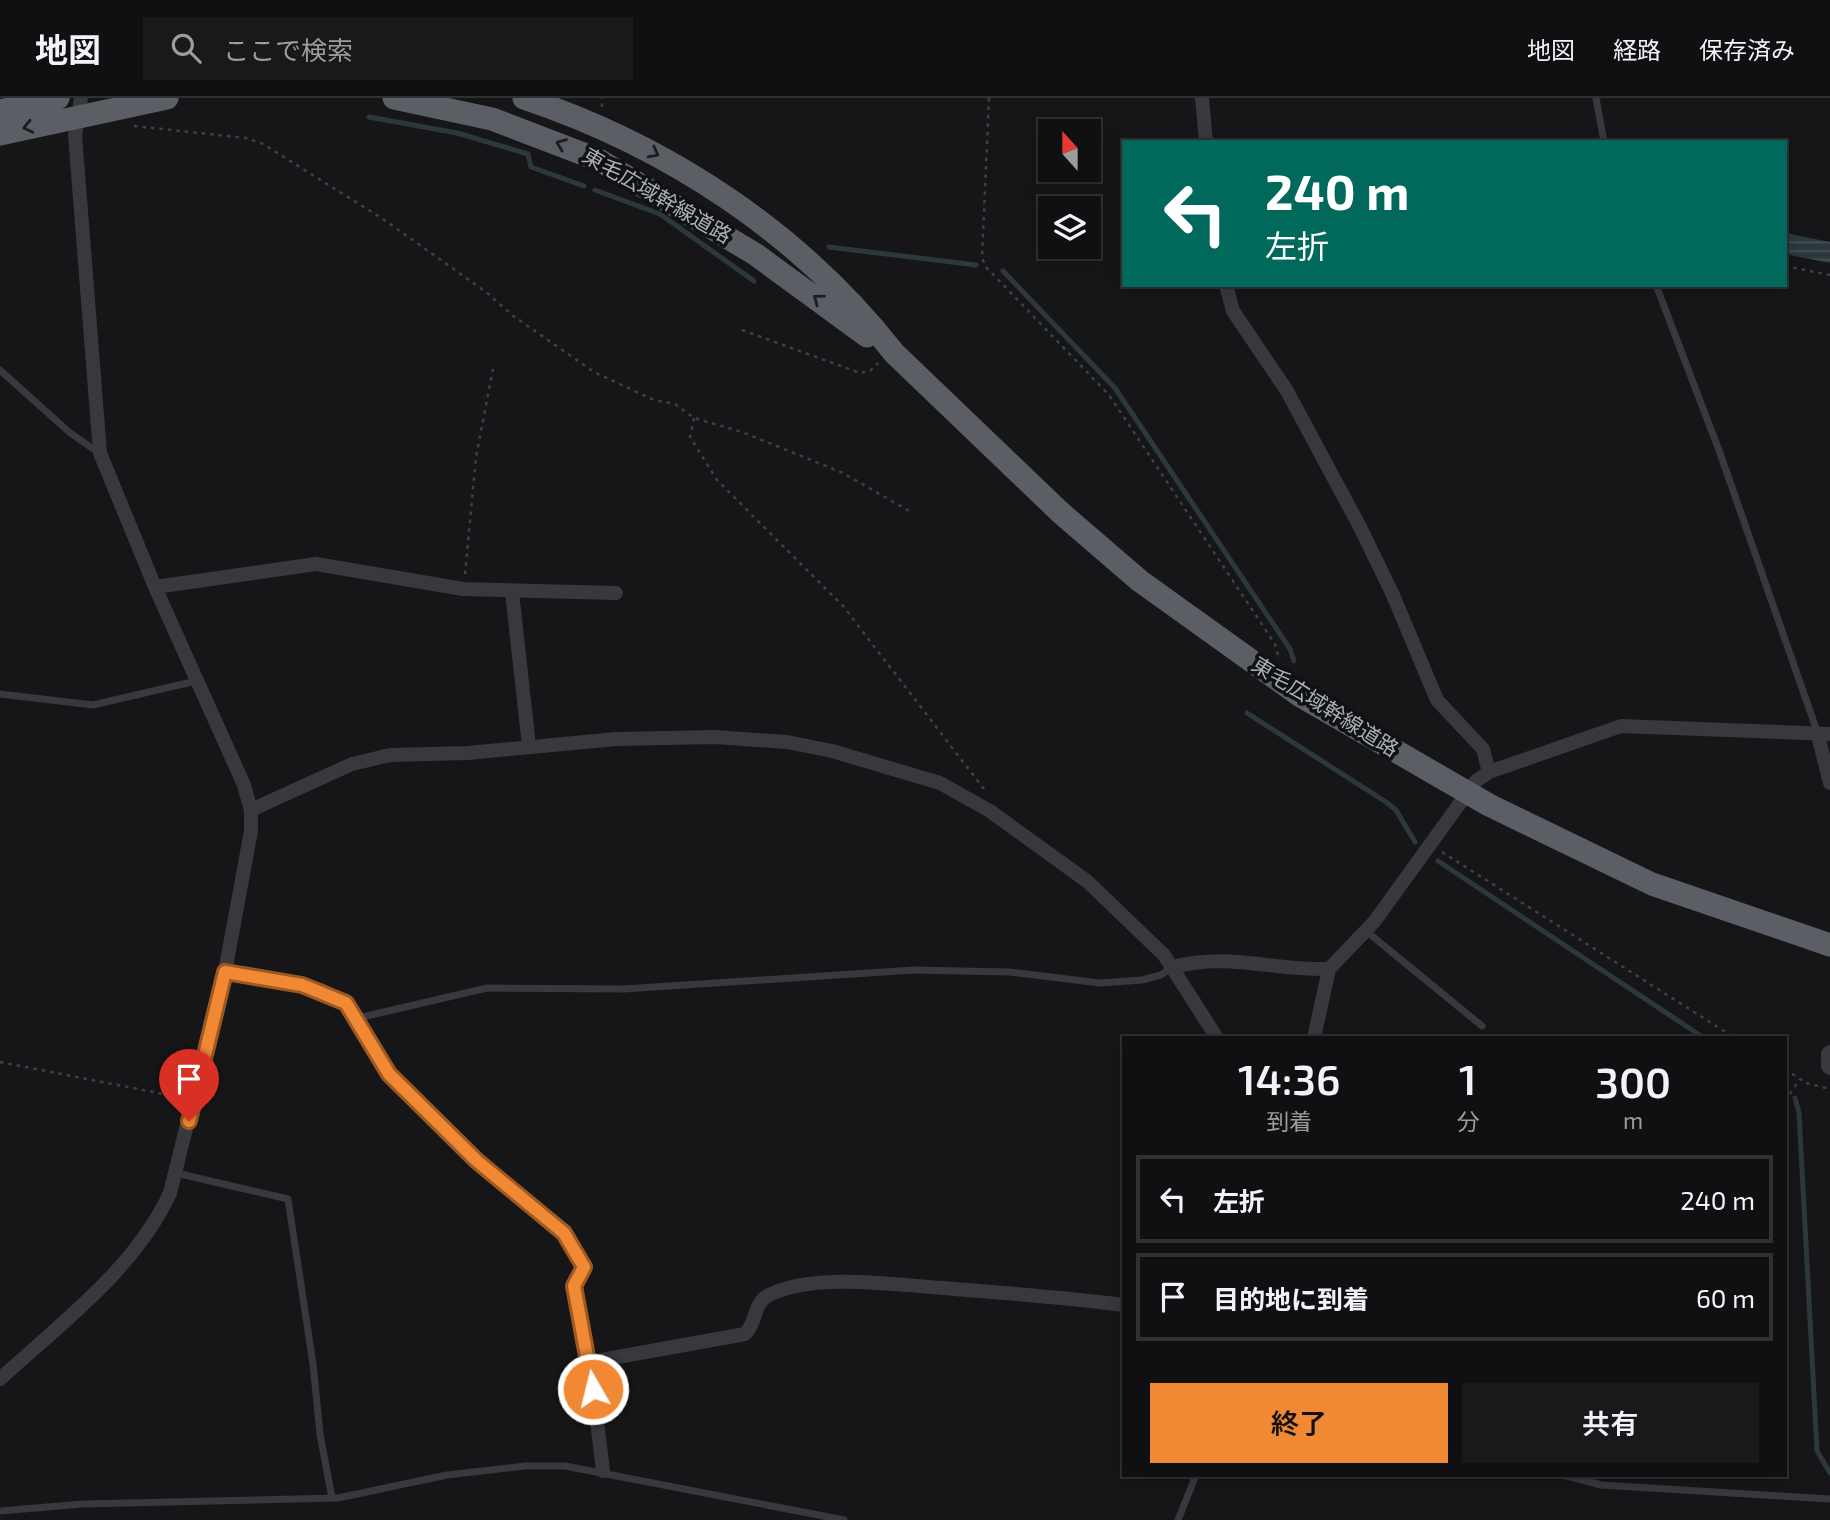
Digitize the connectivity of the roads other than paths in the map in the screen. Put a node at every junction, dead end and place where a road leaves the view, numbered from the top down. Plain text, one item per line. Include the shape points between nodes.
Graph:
1 (58, 98) edge
2 (167, 98) edge
3 (394, 98) edge
4 (524, 98) edge
5 (1202, 98) edge
6 (1596, 98) edge
7 (463, 102) edge
8 (78, 107) edge
9 (0, 111) edge
10 (0, 134) edge
11 (1206, 140) edge
12 (1604, 140) edge
13 (1227, 287) edge
14 (1657, 287) edge
15 (894, 352) junction
16 (0, 370) edge
17 (100, 453) junction
18 (155, 587) junction
19 (512, 592) junction
20 (616, 593) dead end
21 (196, 681) junction
22 (0, 694) edge
23 (1824, 734) edge
24 (529, 746) junction
25 (1489, 772) junction
26 (1830, 783) edge
27 (1467, 793) junction
28 (251, 810) junction
29 (1365, 930) junction
30 (1830, 945) edge
31 (1172, 967) junction
32 (1329, 969) junction
33 (225, 972) junction
34 (358, 1018) junction
35 (1482, 1026) dead end
36 (1215, 1036) edge
37 (1314, 1036) edge
38 (1830, 1054) edge
39 (1830, 1066) edge
40 (176, 1173) junction
41 (1122, 1305) edge
42 (590, 1362) junction
43 (0, 1378) edge
44 (603, 1471) junction
45 (1195, 1477) edge
46 (1571, 1477) edge
47 (332, 1498) junction
48 (1830, 1499) edge
49 (0, 1511) edge
50 (844, 1520) edge
51 (1178, 1520) edge

1 - 9 highway
2 - 8 highway via 109,109
3 - 7 highway, 東毛広域幹線道路
4 -> 15 highway, 東毛広域幹線道路 via 626,138 705,183 827,279
5 - 11 street
6 - 12 lane
15 -> 7 highway, 東毛広域幹線道路 via 755,254 599,159
8 -> 10 highway
8 - 17 street via 76,155
13 - 25 street via 1233,311 1287,391 1360,527 1437,700 1483,749
14 - 23 lane
15 - 27 highway, 東毛広域幹線道路 via 1061,513 1140,581 1278,680
16 - 17 lane via 69,432
17 - 18 street
18 - 19 street via 316,564 463,589
18 - 21 street
19 - 20 street
19 - 24 street
21 - 22 lane via 93,705
21 - 28 street
23 - 25 street via 1621,726
23 - 26 street
24 - 28 street via 373,758
24 - 31 street via 742,737 832,751 914,773 990,811 1088,882 1150,938
25 - 27 street
27 - 29 street
27 - 30 highway, 東毛広域幹線道路 via 1652,884
28 - 33 street via 247,859
29 - 32 street
29 - 35 lane
31 - 32 street via 1240,960 1289,969
31 - 34 lane via 1161,975 1100,983 1009,972 914,970 624,989 487,988
31 - 36 street
32 - 37 street
33 - 34 street via 320,990 346,1003
33 - 40 street
34 - 42 street via 396,1082 477,1161 574,1245 584,1267 574,1286
38 - 39 street
40 - 43 street via 158,1218 139,1246
40 - 47 lane via 288,1199
41 - 42 street via 890,1284 810,1285 767,1296 745,1334
42 - 44 street
44 - 47 lane via 565,1466 502,1469
44 - 50 lane
45 - 51 lane
46 - 48 lane via 1601,1485
47 - 49 lane via 83,1504

